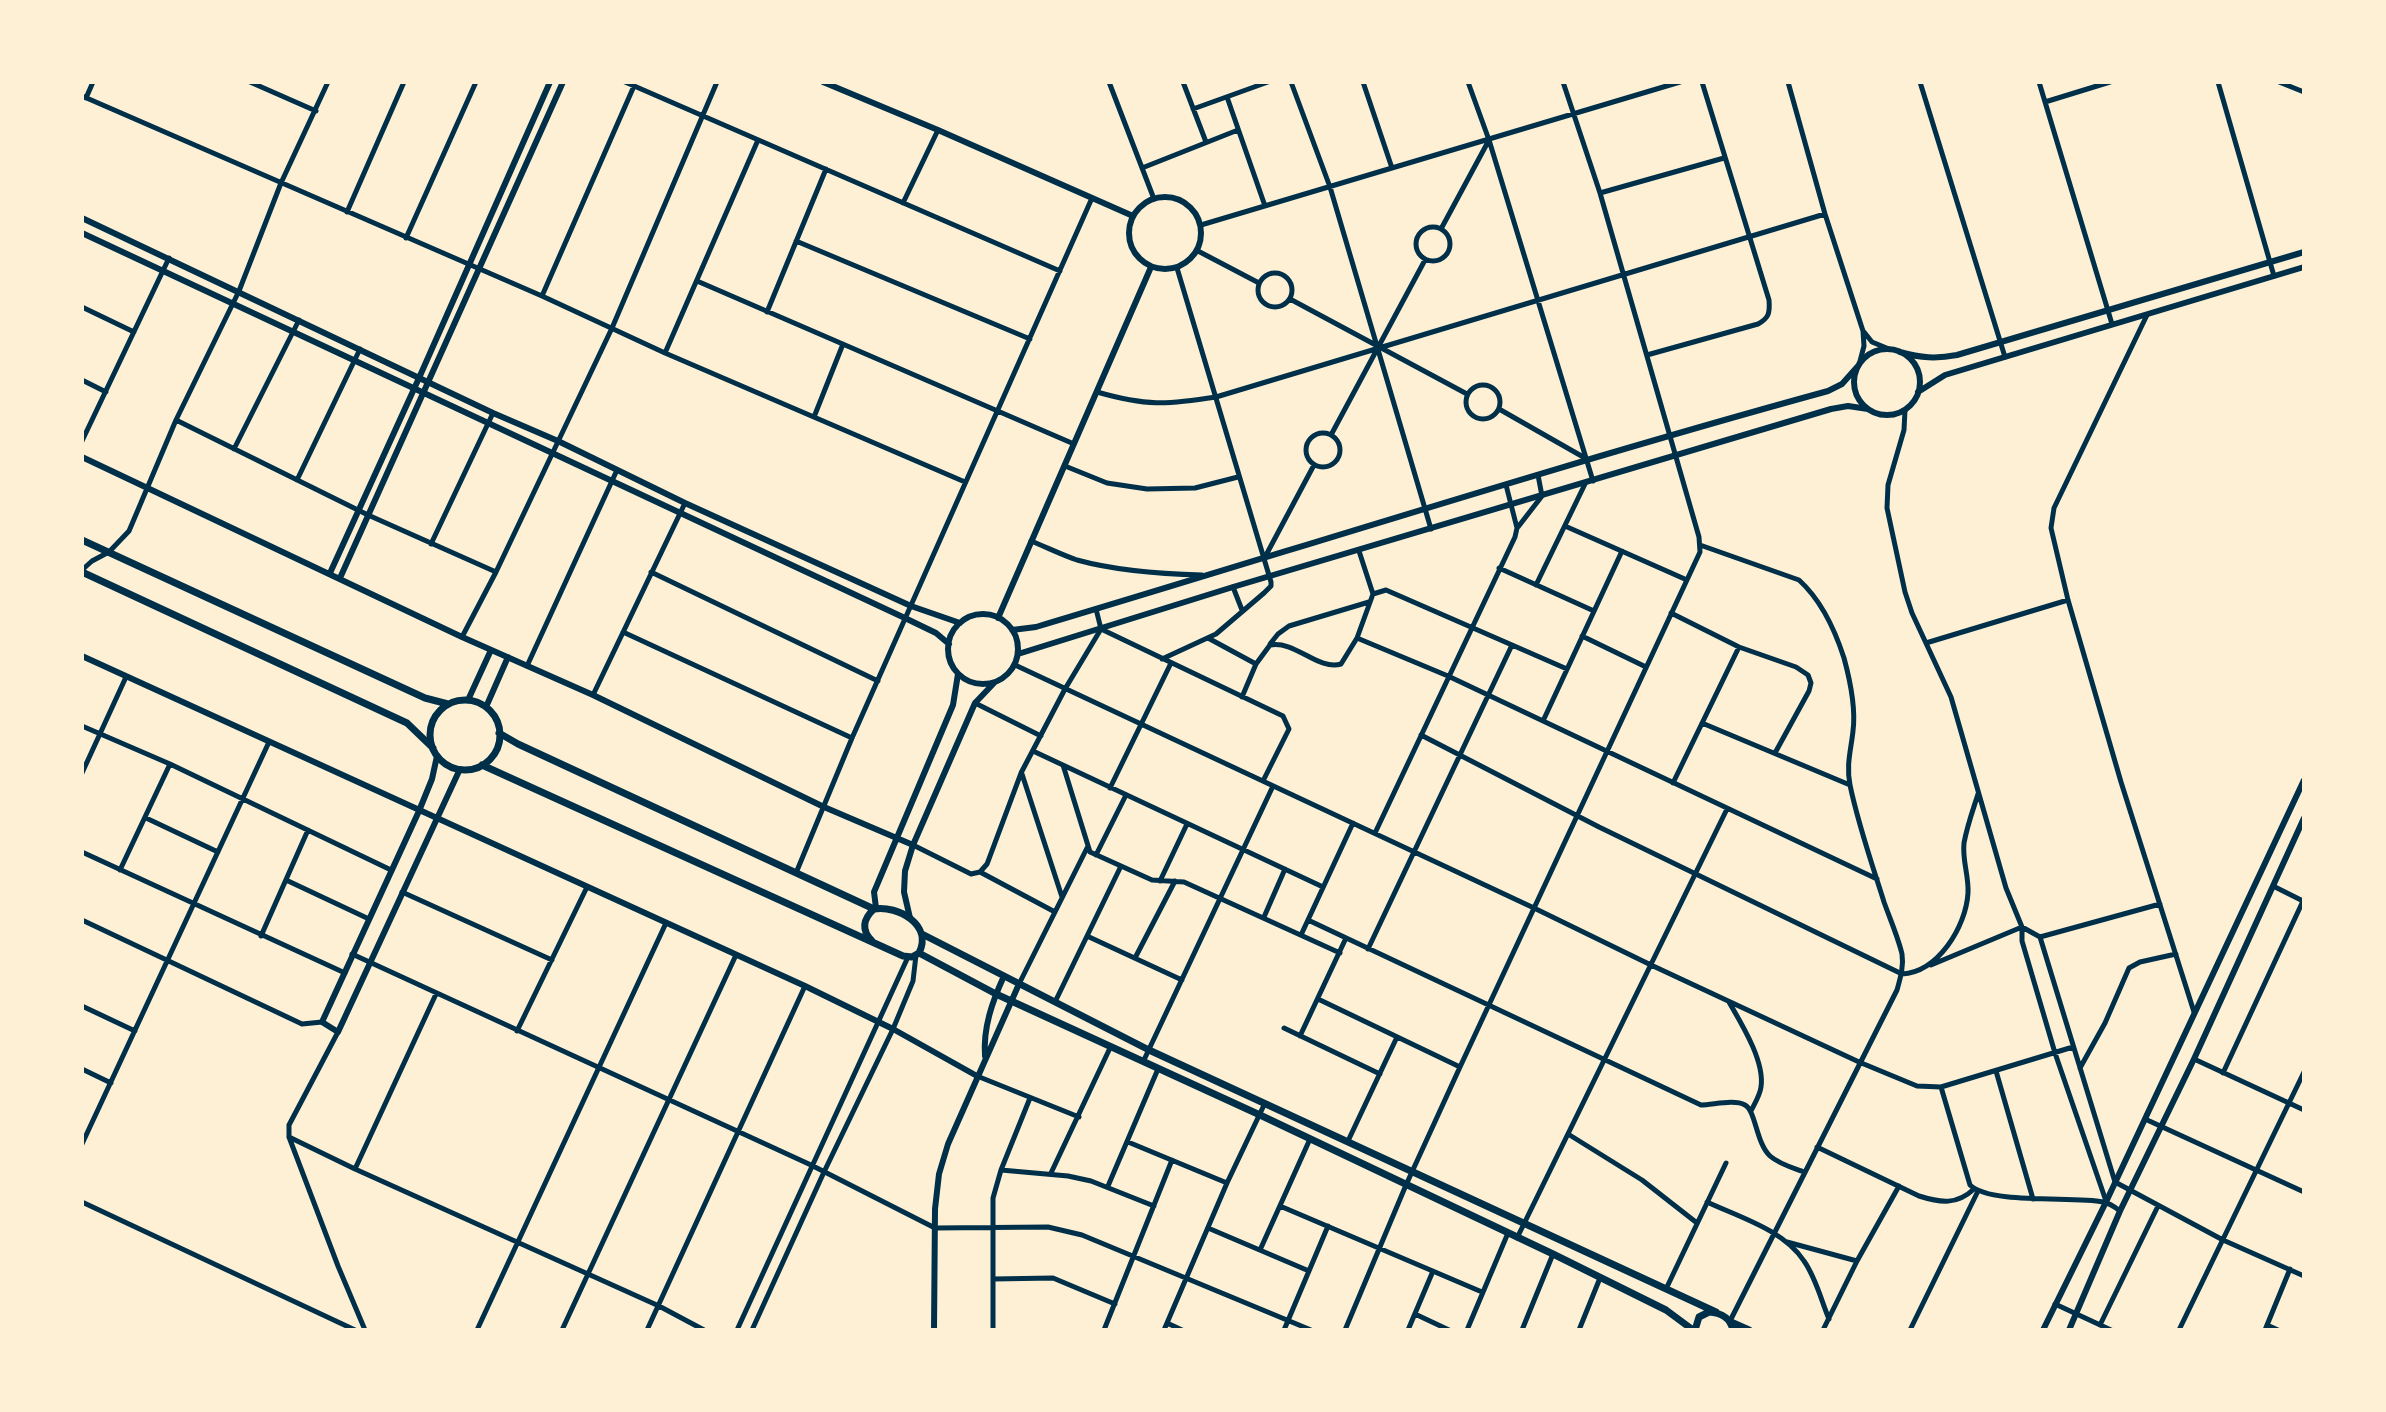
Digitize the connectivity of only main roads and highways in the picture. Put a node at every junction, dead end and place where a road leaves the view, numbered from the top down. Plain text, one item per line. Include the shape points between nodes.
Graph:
1 (82, 540) edge
2 (82, 571) edge
3 (448, 704) junction
4 (499, 733) junction
5 (433, 748) junction
6 (482, 765) junction
7 (875, 908) junction
8 (922, 934) junction
9 (872, 941) junction
10 (914, 955) junction
11 (1716, 1312) junction
12 (1731, 1324) edge
13 (1694, 1330) edge
14 (1749, 1330) edge

1 - 3 main road
2 - 5 main road via 407,723
3 - 4 main road via 468,700 486,707
3 - 5 main road via 431,728
4 - 6 main road via 495,751
4 - 7 main road
5 - 6 main road via 444,763 460,769
6 - 9 main road
7 - 8 main road via 910,918
7 - 9 main road via 865,921
8 - 10 main road via 923,944
8 - 11 main road via 1149,1050
9 - 10 main road
10 - 13 main road via 1553,1254 1666,1310
11 - 12 main road
11 - 13 main road via 1699,1317
12 - 14 main road

